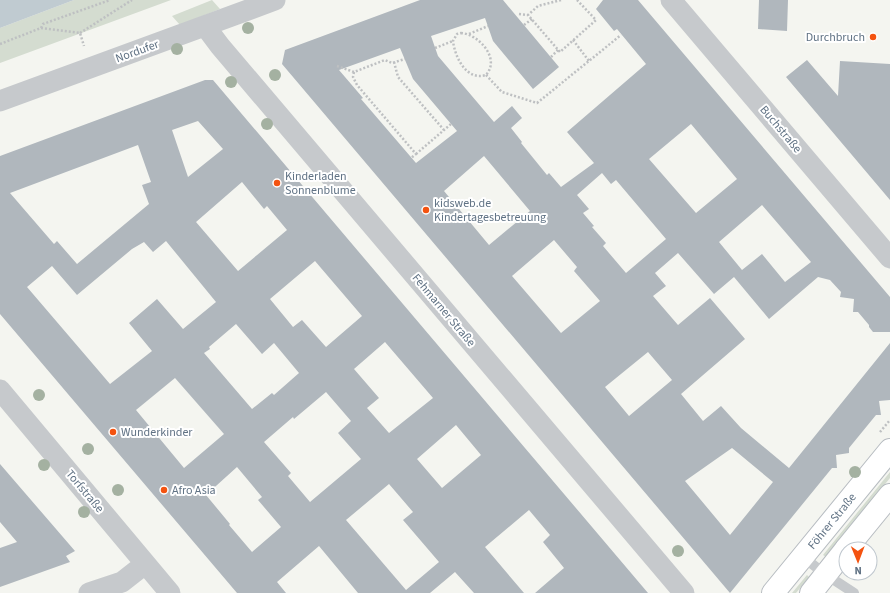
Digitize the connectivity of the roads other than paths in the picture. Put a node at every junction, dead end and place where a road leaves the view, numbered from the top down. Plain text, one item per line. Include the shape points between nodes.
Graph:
1 (275, 0) edge
2 (671, 0) edge
3 (205, 26) junction
4 (0, 101) edge
5 (890, 258) edge
6 (0, 390) edge
7 (890, 450) edge
8 (890, 495) edge
9 (853, 541) edge
10 (803, 557) junction
11 (838, 559) edge
12 (145, 564) junction
13 (826, 574) junction
14 (89, 593) edge
15 (170, 593) edge
16 (684, 593) edge
17 (773, 593) edge
18 (811, 593) edge
19 (854, 593) edge

1 - 3 street, Nordufer
2 - 5 street, Buchstraße
3 - 4 street, Nordufer
3 - 16 street, Fehmarner Straße
6 - 12 street, Torfstraße
7 - 10 main road, Föhrer Straße
8 - 9 main road
10 - 13 lane
10 - 17 main road, Föhrer Straße
11 - 13 main road
12 - 14 street via 122,582
12 - 15 street, Torfstraße
13 - 18 main road
13 - 19 lane

